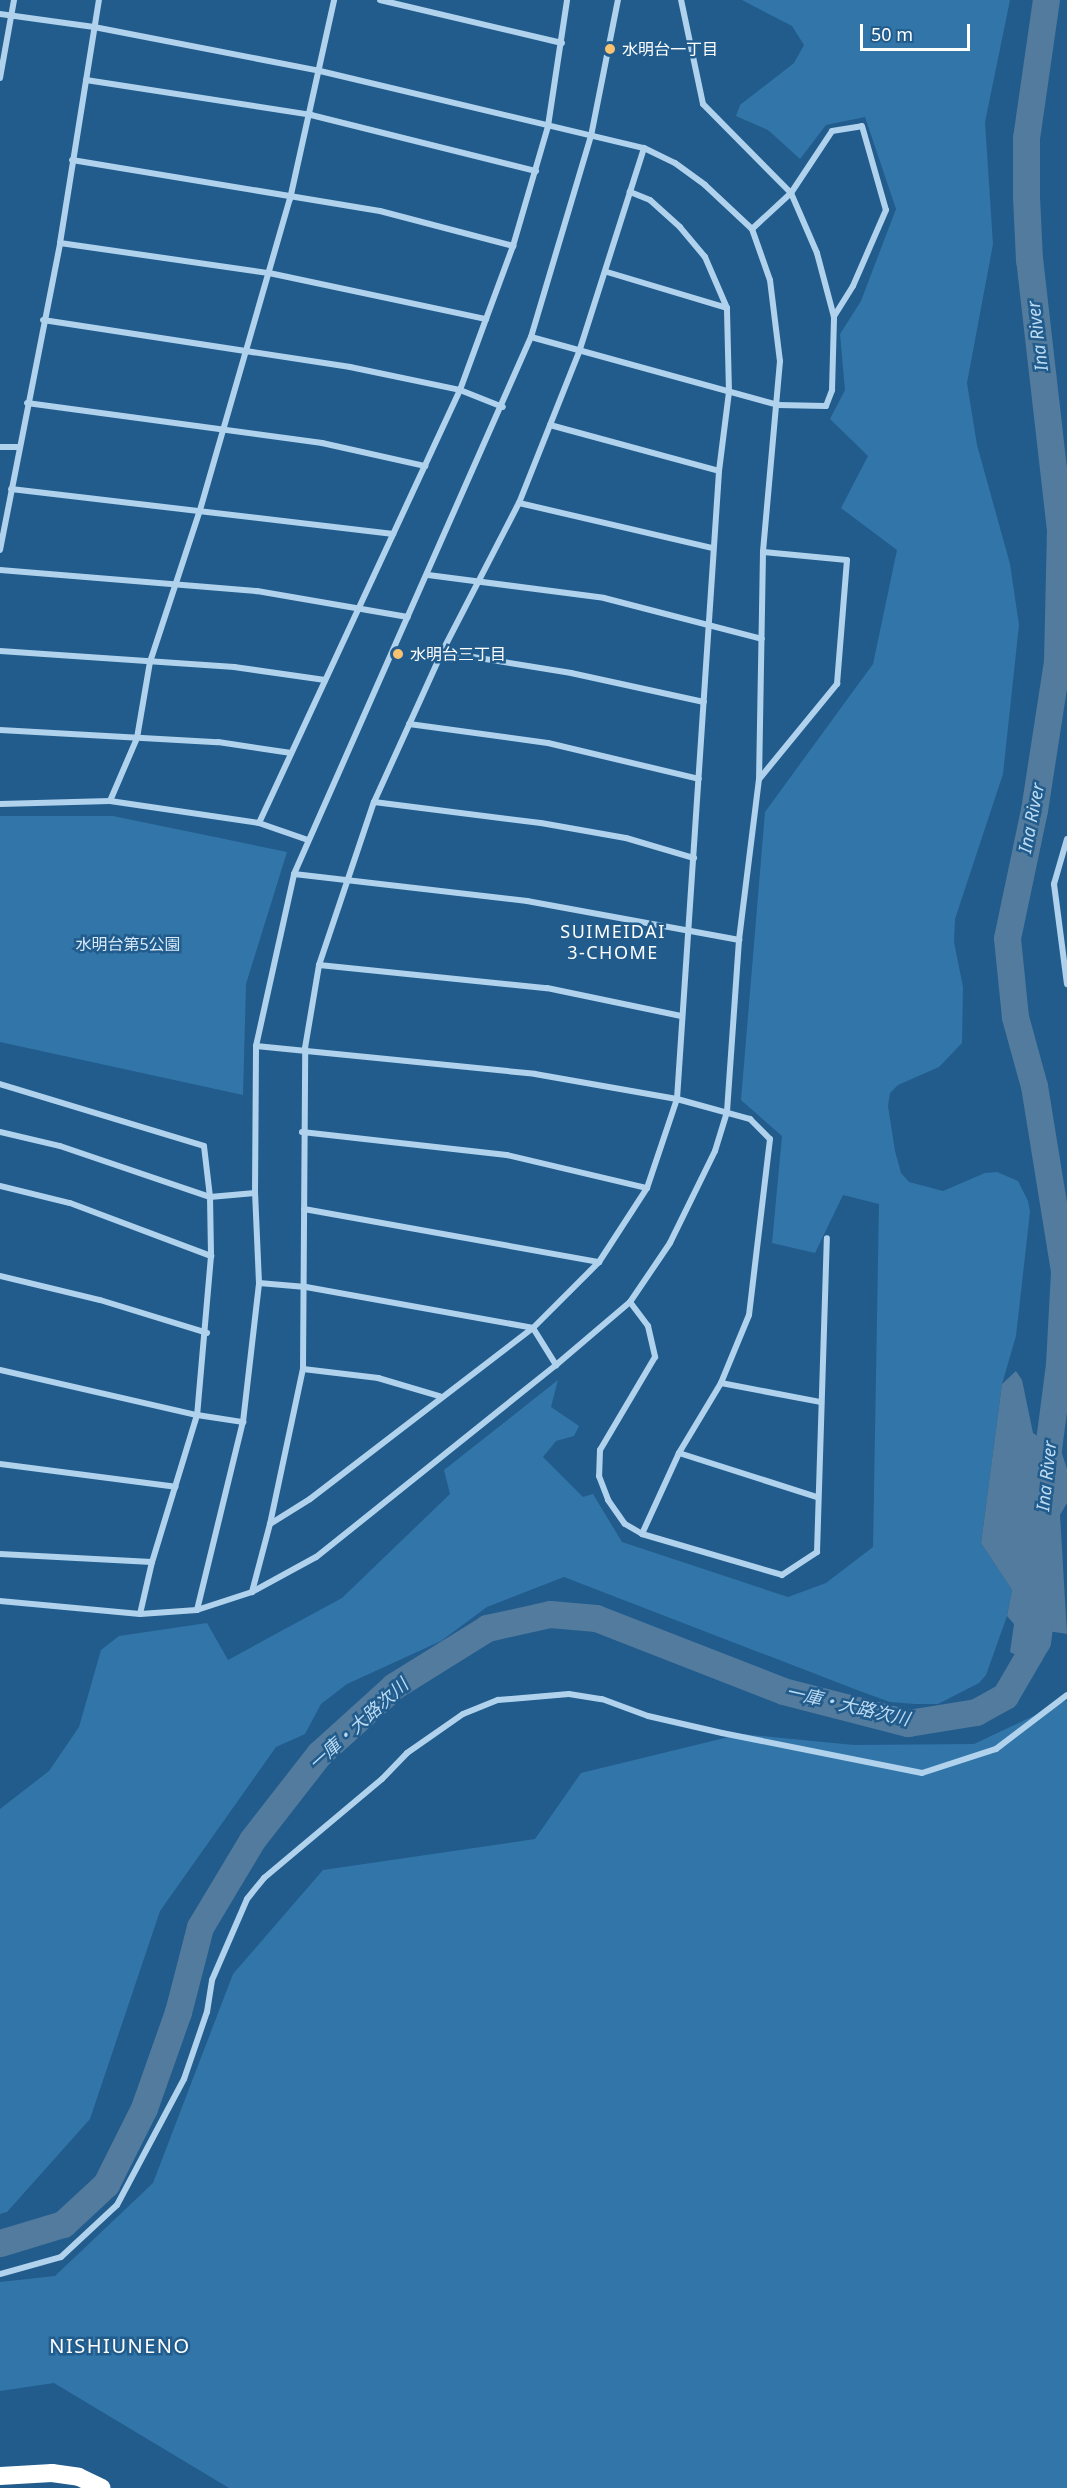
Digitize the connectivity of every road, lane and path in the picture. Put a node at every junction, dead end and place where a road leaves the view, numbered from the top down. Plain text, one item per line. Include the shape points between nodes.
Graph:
1 (14, 0) edge
2 (99, 0) edge
3 (334, 0) edge
4 (380, 0) edge
5 (567, 0) edge
6 (618, 0) edge
7 (681, 0) edge
8 (0, 14) edge
9 (12, 15) junction
10 (94, 27) junction
11 (562, 43) junction
12 (1, 66) edge
13 (320, 71) junction
14 (0, 78) edge
15 (86, 80) junction
16 (311, 115) junction
17 (548, 126) junction
18 (591, 136) junction
19 (644, 148) junction
20 (72, 160) junction
21 (536, 171) junction
22 (630, 192) junction
23 (791, 194) junction
24 (290, 199) junction
25 (752, 230) junction
26 (60, 243) junction
27 (513, 246) junction
28 (607, 272) junction
29 (269, 273) junction
30 (727, 308) junction
31 (834, 317) junction
32 (486, 319) junction
33 (44, 320) junction
34 (531, 337) junction
35 (579, 352) junction
36 (246, 353) junction
37 (460, 390) junction
38 (729, 392) junction
39 (27, 403) junction
40 (778, 405) junction
41 (503, 406) junction
42 (550, 425) junction
43 (223, 431) junction
44 (0, 447) edge
45 (17, 447) junction
46 (424, 466) junction
47 (719, 471) junction
48 (11, 489) junction
49 (519, 503) junction
50 (200, 510) junction
51 (393, 534) junction
52 (713, 548) junction
53 (0, 550) edge
54 (763, 552) junction
55 (0, 570) edge
56 (428, 575) junction
57 (482, 580) junction
58 (175, 586) junction
59 (359, 608) junction
60 (408, 617) junction
61 (708, 623) junction
62 (762, 639) junction
63 (0, 651) edge
64 (442, 652) junction
65 (150, 662) junction
66 (325, 680) junction
67 (704, 702) junction
68 (409, 724) junction
69 (0, 730) edge
70 (137, 738) junction
71 (291, 753) junction
72 (699, 778) junction
73 (759, 779) junction
74 (110, 801) junction
75 (374, 802) junction
76 (0, 804) edge
77 (259, 823) junction
78 (1067, 839) edge
79 (308, 840) junction
80 (694, 858) junction
81 (294, 874) junction
82 (347, 879) junction
83 (688, 931) junction
84 (739, 940) junction
85 (319, 966) junction
86 (1067, 984) edge
87 (681, 1016) junction
88 (256, 1046) junction
89 (306, 1048) junction
90 (0, 1084) edge
91 (677, 1099) junction
92 (727, 1112) junction
93 (0, 1132) edge
94 (302, 1132) junction
95 (0, 1186) edge
96 (647, 1188) junction
97 (255, 1194) junction
98 (210, 1197) junction
99 (304, 1209) junction
100 (827, 1238) dead end
101 (211, 1256) junction
102 (599, 1262) junction
103 (0, 1276) edge
104 (260, 1283) junction
105 (306, 1287) junction
106 (630, 1302) junction
107 (533, 1328) junction
108 (207, 1333) junction
109 (556, 1365) junction
110 (0, 1370) edge
111 (303, 1370) junction
112 (722, 1383) junction
113 (439, 1396) junction
114 (820, 1402) junction
115 (197, 1415) junction
116 (243, 1422) junction
117 (679, 1454) junction
118 (0, 1464) edge
119 (176, 1487) junction
120 (817, 1497) junction
121 (270, 1524) junction
122 (642, 1534) junction
123 (0, 1554) edge
124 (152, 1563) junction
125 (252, 1592) junction
126 (0, 1601) edge
127 (197, 1610) junction
128 (140, 1614) junction
129 (1067, 1695) edge
130 (0, 2274) edge
131 (0, 2476) edge
132 (102, 2488) edge

1 - 9 street
2 - 10 street
3 - 13 street
4 - 11 street
5 - 11 street
6 - 18 street
7 - 23 street via 703,104
8 - 9 street
9 - 10 street
9 - 12 street
10 - 13 street
10 - 15 street
11 - 17 street
12 - 14 street
13 - 16 street
13 - 17 street
15 - 16 street
15 - 20 street
16 - 21 street
16 - 24 street
17 - 18 street
17 - 21 street
18 - 19 street
18 - 34 street
19 - 22 street
19 - 25 street via 675,163 705,185
20 - 24 street
20 - 26 street
21 - 27 street
22 - 28 street
22 - 30 street via 650,200 680,227 705,257
23 - 25 street
23 - 31 street via 817,253
23 - 31 street via 832,131 862,126 886,210 853,286
24 - 27 street via 380,211
24 - 29 street
25 - 40 street via 770,280 779,333
26 - 29 street
26 - 33 street
27 - 32 street
28 - 30 street via 656,290
28 - 35 street
29 - 32 street
29 - 36 street
30 - 38 street
31 - 40 street via 832,390 826,406
32 - 37 street
33 - 36 street
33 - 39 street
34 - 35 street
34 - 41 street
35 - 38 street
35 - 42 street
36 - 37 street via 350,367
36 - 43 street
37 - 41 street
37 - 46 street
38 - 40 street
38 - 47 street
39 - 43 street
39 - 45 street
40 - 54 street via 767,470
41 - 56 street
42 - 47 street
42 - 49 street
43 - 46 street via 322,443
43 - 50 street
44 - 45 street
45 - 48 street
46 - 51 street
47 - 52 street
48 - 50 street
48 - 53 street
49 - 52 street
49 - 57 street
50 - 51 street
50 - 58 street
51 - 59 street
52 - 61 street
54 - 62 street
54 - 73 street via 847,560 837,684
55 - 58 street
56 - 57 street
56 - 60 street
57 - 61 street via 604,598
57 - 64 street
58 - 59 street via 257,591
58 - 65 street
59 - 60 street
59 - 66 street
60 - 79 street
61 - 62 street
61 - 67 street
62 - 73 street
63 - 65 street
64 - 67 street via 571,673
64 - 68 street
65 - 66 street via 234,667
65 - 70 street
66 - 71 street
67 - 72 street
68 - 72 street via 548,742
68 - 75 street
69 - 70 street
70 - 71 street via 218,742
70 - 74 street
71 - 77 street
72 - 80 street
73 - 84 street
74 - 76 street
74 - 77 street
75 - 80 street via 542,823 626,838
75 - 82 street
77 - 79 street
78 - 86 street via 1054,884
79 - 81 street
80 - 83 street
81 - 82 street
81 - 88 street
82 - 83 street via 527,901
82 - 85 street
83 - 84 street
83 - 87 street
84 - 92 street
85 - 87 street via 547,988
85 - 89 street
87 - 91 street
88 - 89 street
88 - 97 street
89 - 91 street via 535,1074
89 - 94 street
90 - 98 street via 204,1146
91 - 92 street
91 - 96 street
92 - 106 street via 716,1151 686,1215
92 - 112 street via 750,1119 770,1139 749,1315
93 - 98 street via 60,1146
94 - 96 street via 507,1155
94 - 99 street
95 - 101 street via 70,1203
96 - 102 street
97 - 98 street
97 - 104 street
98 - 101 street
99 - 102 street
99 - 105 street
100 - 114 street
101 - 108 street
102 - 107 street
103 - 108 street via 100,1300
104 - 105 street
104 - 116 street
105 - 107 street
105 - 111 street
106 - 109 street
106 - 122 street via 648,1326 654,1357 606,1437 598,1465 602,1486 615,1512
107 - 109 street
107 - 113 street
108 - 115 street
109 - 125 street via 316,1557
110 - 115 street
111 - 113 street via 378,1378
111 - 121 street
112 - 114 street
112 - 117 street
113 - 121 street via 310,1499
114 - 120 street
115 - 116 street
115 - 119 street
116 - 127 street
117 - 120 street
117 - 122 street
118 - 119 street
119 - 124 street
120 - 122 street via 817,1552 782,1575
121 - 125 street
123 - 124 street
124 - 128 street
125 - 127 street
126 - 128 street
127 - 128 street
129 - 130 street via 996,1749 922,1773 722,1733 648,1716 602,1699 569,1694 498,1700 463,1714 407,1753 382,1779 264,1878 247,1899 212,1980 207,2013 184,2079 117,2205 61,2258
131 - 132 highway via 52,2473 79,2477

